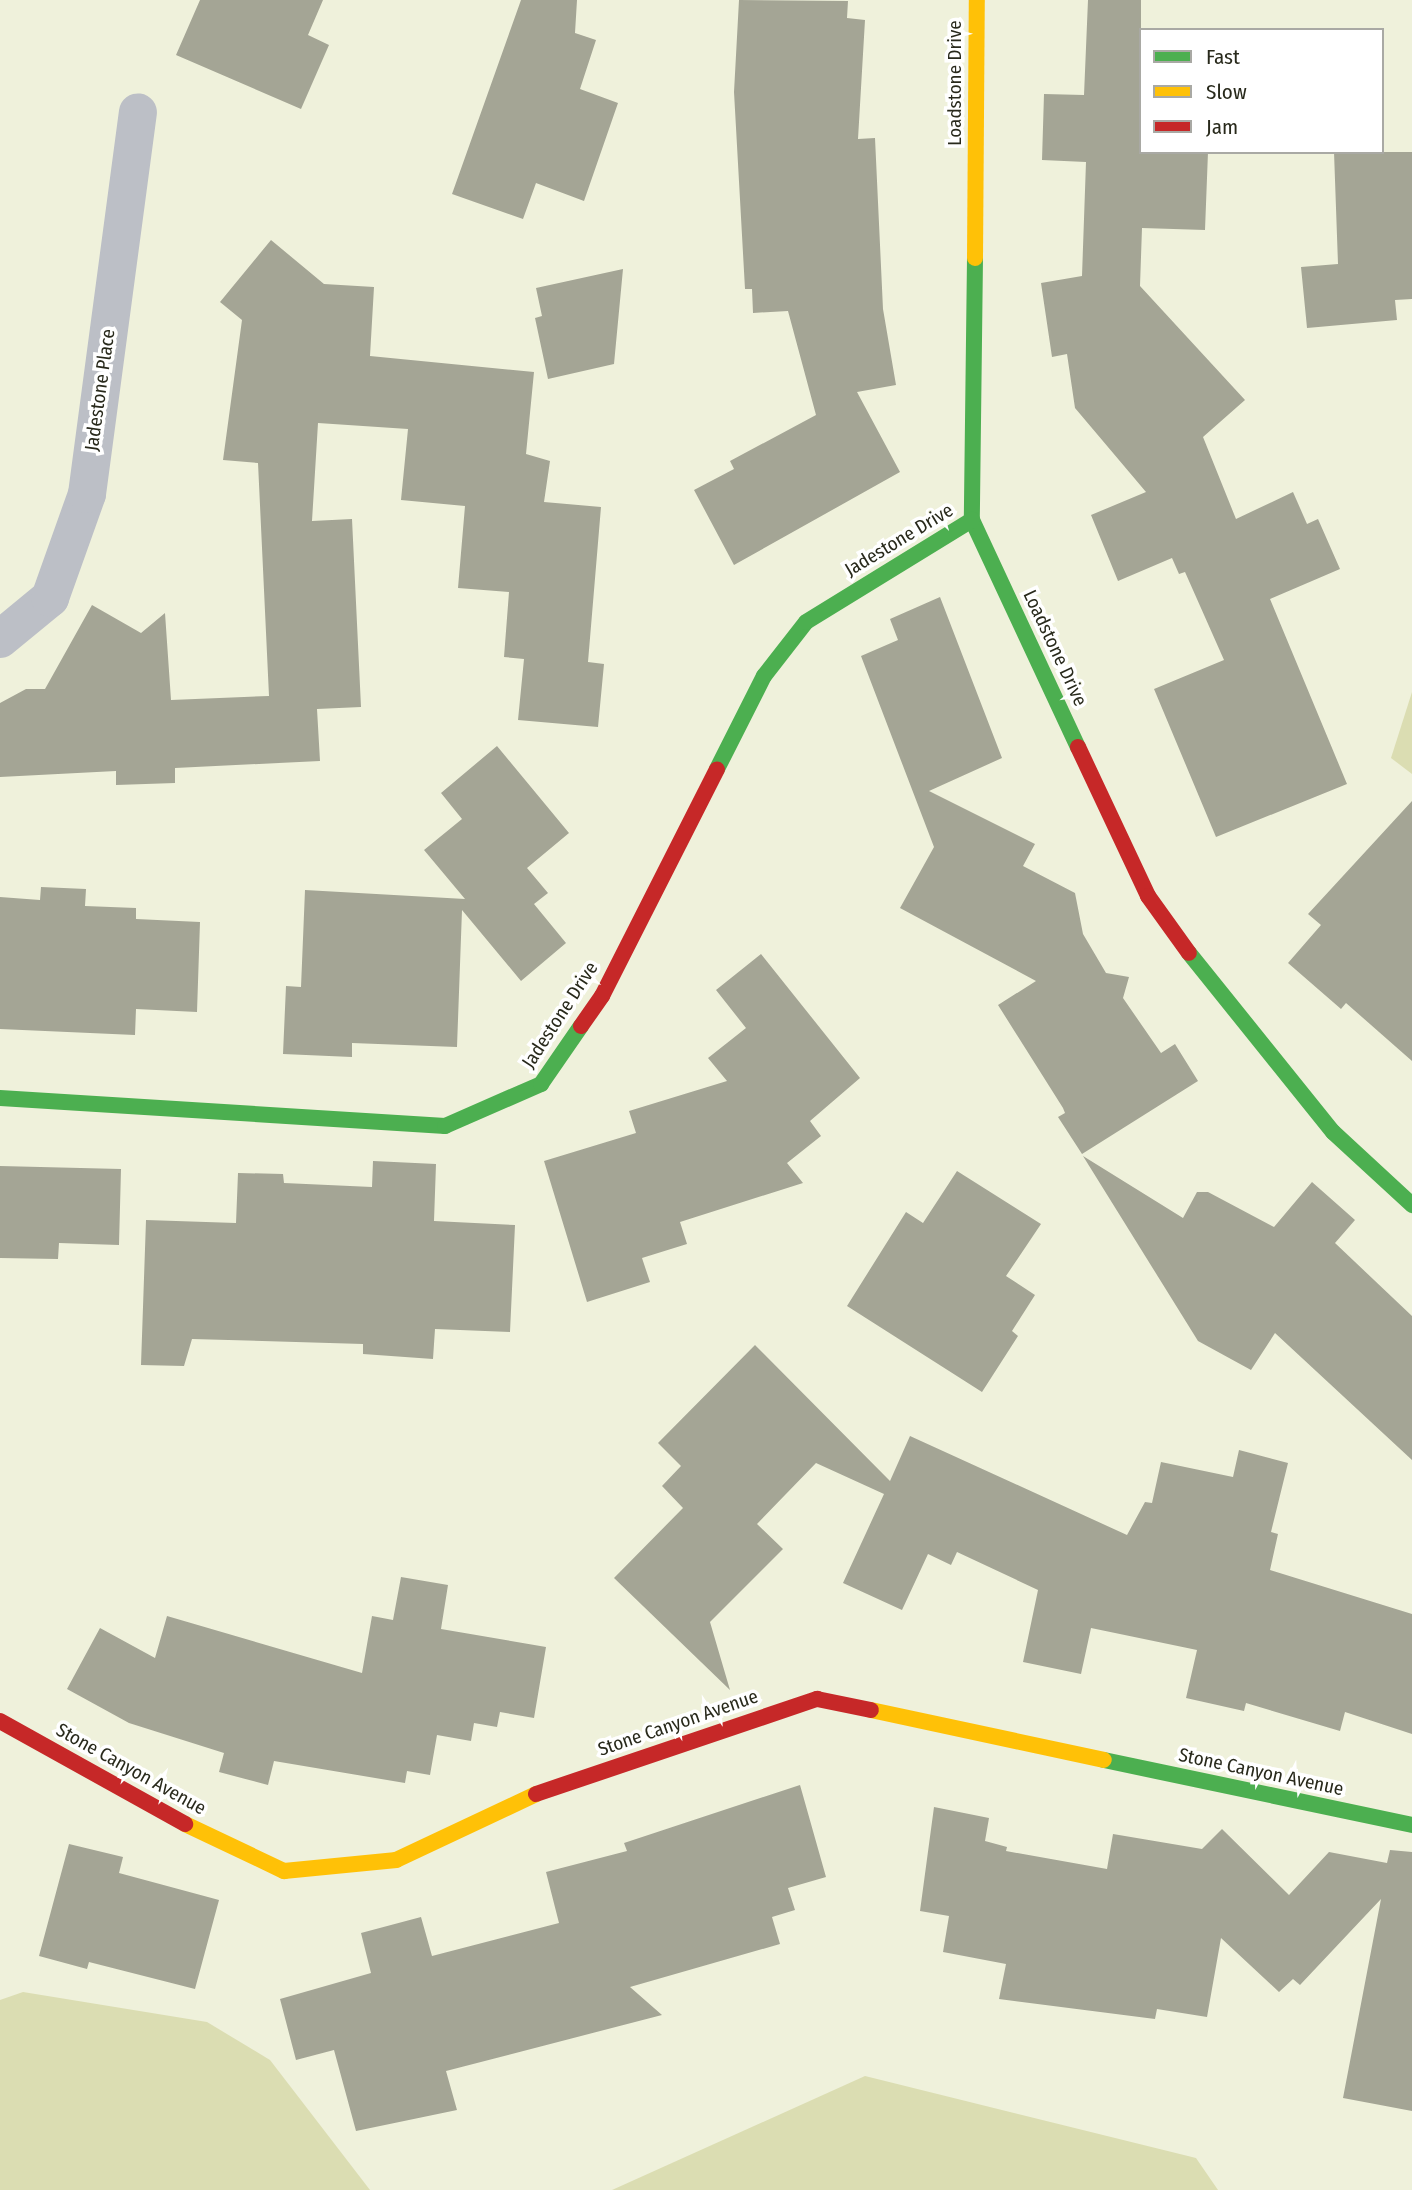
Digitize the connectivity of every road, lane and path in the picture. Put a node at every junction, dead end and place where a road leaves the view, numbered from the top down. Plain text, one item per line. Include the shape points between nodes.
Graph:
1 (977, 0) edge
2 (138, 112) dead end
3 (972, 520) junction
4 (0, 639) edge
5 (0, 1098) edge
6 (1412, 1205) edge
7 (0, 1721) edge
8 (1412, 1825) edge

1 - 3 street, Loadstone Drive
2 - 4 street, Jadestone Place via 87,494 50,598
3 - 5 street, Jadestone Drive via 806,622 764,676 602,996 541,1084 445,1126
3 - 6 street, Loadstone Drive via 1148,896 1231,1012 1333,1132
7 - 8 street, Stone Canyon Avenue via 146,1806 284,1871 396,1860 534,1795 817,1699

